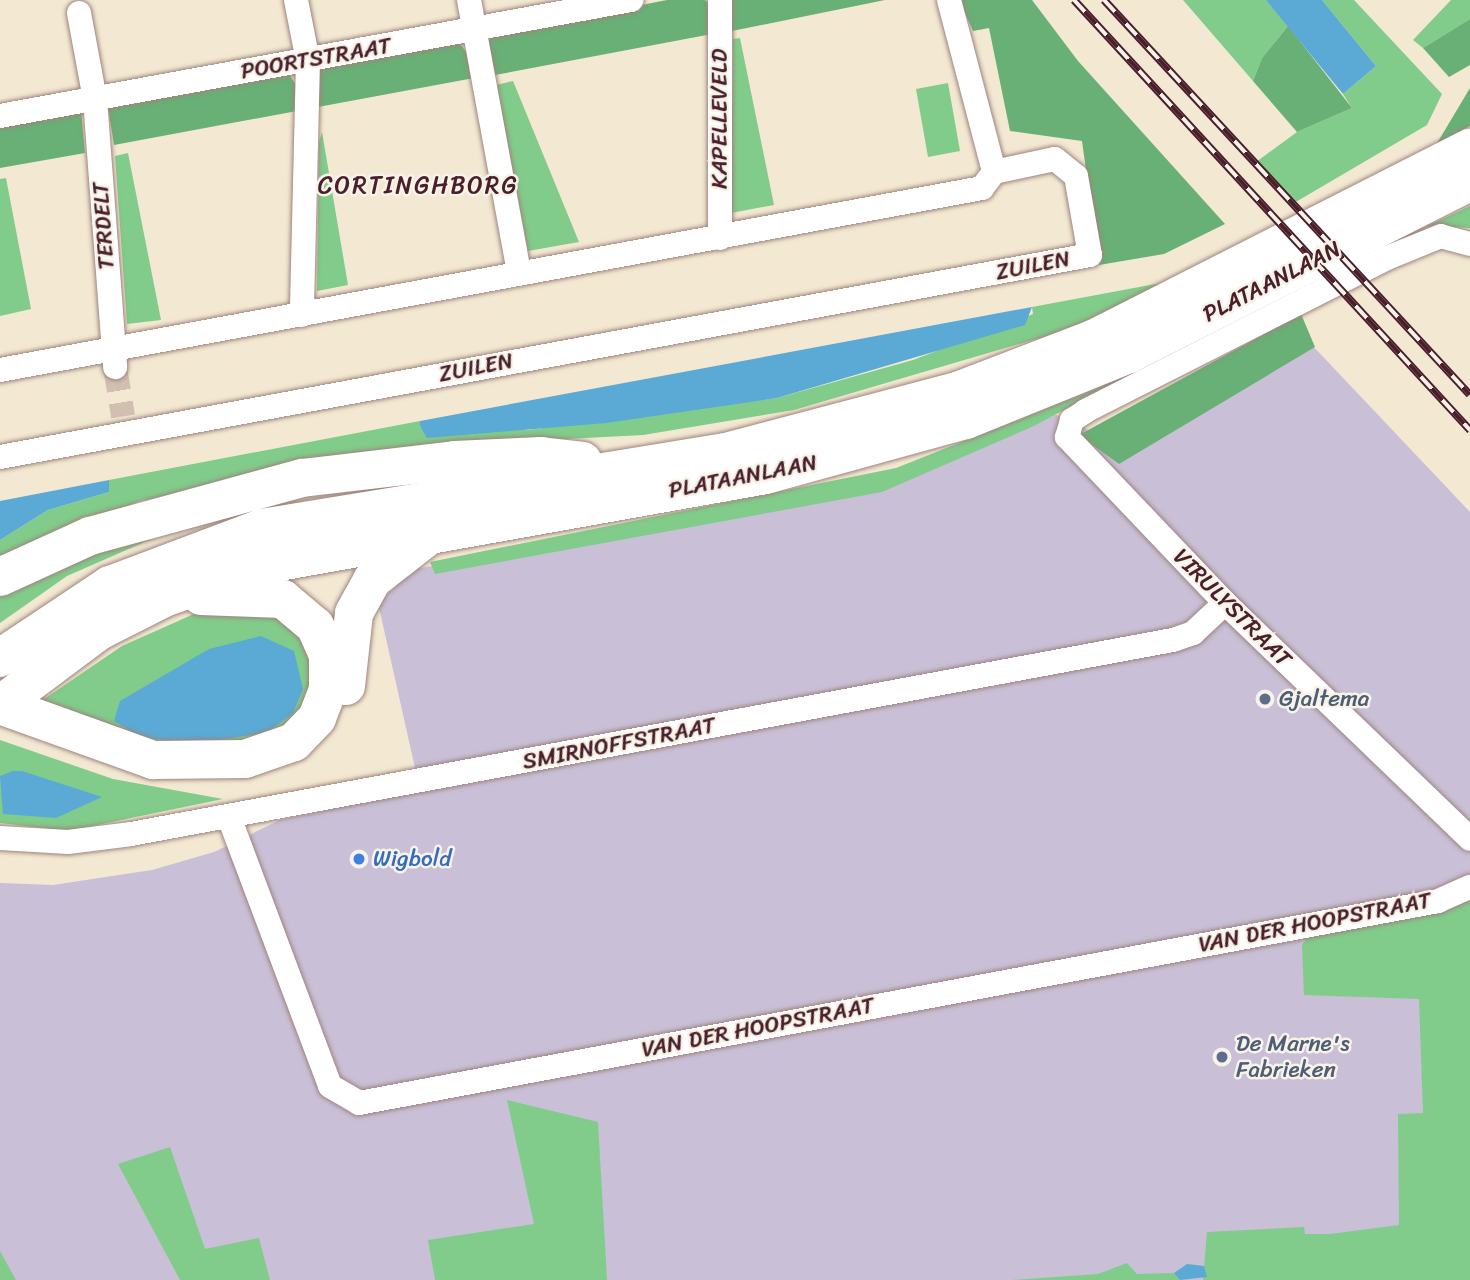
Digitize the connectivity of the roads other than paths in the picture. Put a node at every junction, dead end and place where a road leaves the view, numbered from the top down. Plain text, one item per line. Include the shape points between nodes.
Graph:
1 (296, 0) edge
2 (469, 0) edge
3 (631, 0) edge
4 (720, 0) edge
5 (949, 0) edge
6 (79, 13) dead end
7 (475, 30) junction
8 (308, 61) junction
9 (94, 99) junction
10 (0, 116) edge
11 (1470, 148) edge
12 (994, 172) junction
13 (1470, 182) edge
14 (720, 238) junction
15 (1470, 244) edge
16 (519, 273) junction
17 (302, 315) junction
18 (114, 360) junction
19 (0, 370) edge
20 (1067, 428) joint
21 (0, 457) edge
22 (634, 467) junction
23 (436, 531) junction
24 (0, 577) edge
25 (164, 598) junction
26 (1225, 603) junction
27 (7, 687) edge
28 (0, 730) edge
29 (229, 817) junction
30 (0, 838) edge
31 (1470, 839) edge
32 (1470, 887) edge

1 - 8 street
2 - 7 street
3 - 7 street, POORTSTRAAT
4 - 14 street, KAPELLEVELD
5 - 12 street
6 - 9 street, TERDELT
7 - 8 street, POORTSTRAAT
7 - 16 street
8 - 9 street, POORTSTRAAT
8 - 17 street
9 - 10 street, POORTSTRAAT
9 - 18 street, TERDELT
11 - 22 highway, PLATAANLAAN via 1037,362 877,417
12 - 14 street, ZUILEN via 982,188
12 - 21 street, ZUILEN via 1055,159 1076,176 1090,255 125,424
13 - 23 highway, PLATAANLAAN via 1129,354 967,420 766,475
14 - 16 street, ZUILEN
15 - 20 street, PLATAANLAAN via 1441,236 1399,252 1086,411
16 - 17 street, ZUILEN
17 - 18 street, ZUILEN
18 - 19 street, ZUILEN
20 - 26 street, VIRULYSTRAAT via 1072,445
22 - 24 highway via 541,456 302,478 90,536
22 - 27 highway, PLATAANLAAN via 338,513 212,542 110,585
23 - 25 highway, PLATAANLAAN via 284,559
23 - 28 highway via 372,580 354,613 339,718 319,745 276,769 220,781 171,779
25 - 27 highway, PLATAANLAAN
25 - 27 highway via 244,593 283,599 303,612 323,639 330,672 324,704 307,731 279,750 245,759 153,760
26 - 29 street, SMIRNOFFSTRAAT via 1193,633 1172,640
26 - 31 street, VIRULYSTRAAT
29 - 30 street, SMIRNOFFSTRAAT via 68,842
29 - 32 street, VAN DER HOOPSTRAAT via 330,1086 359,1103 1438,901

